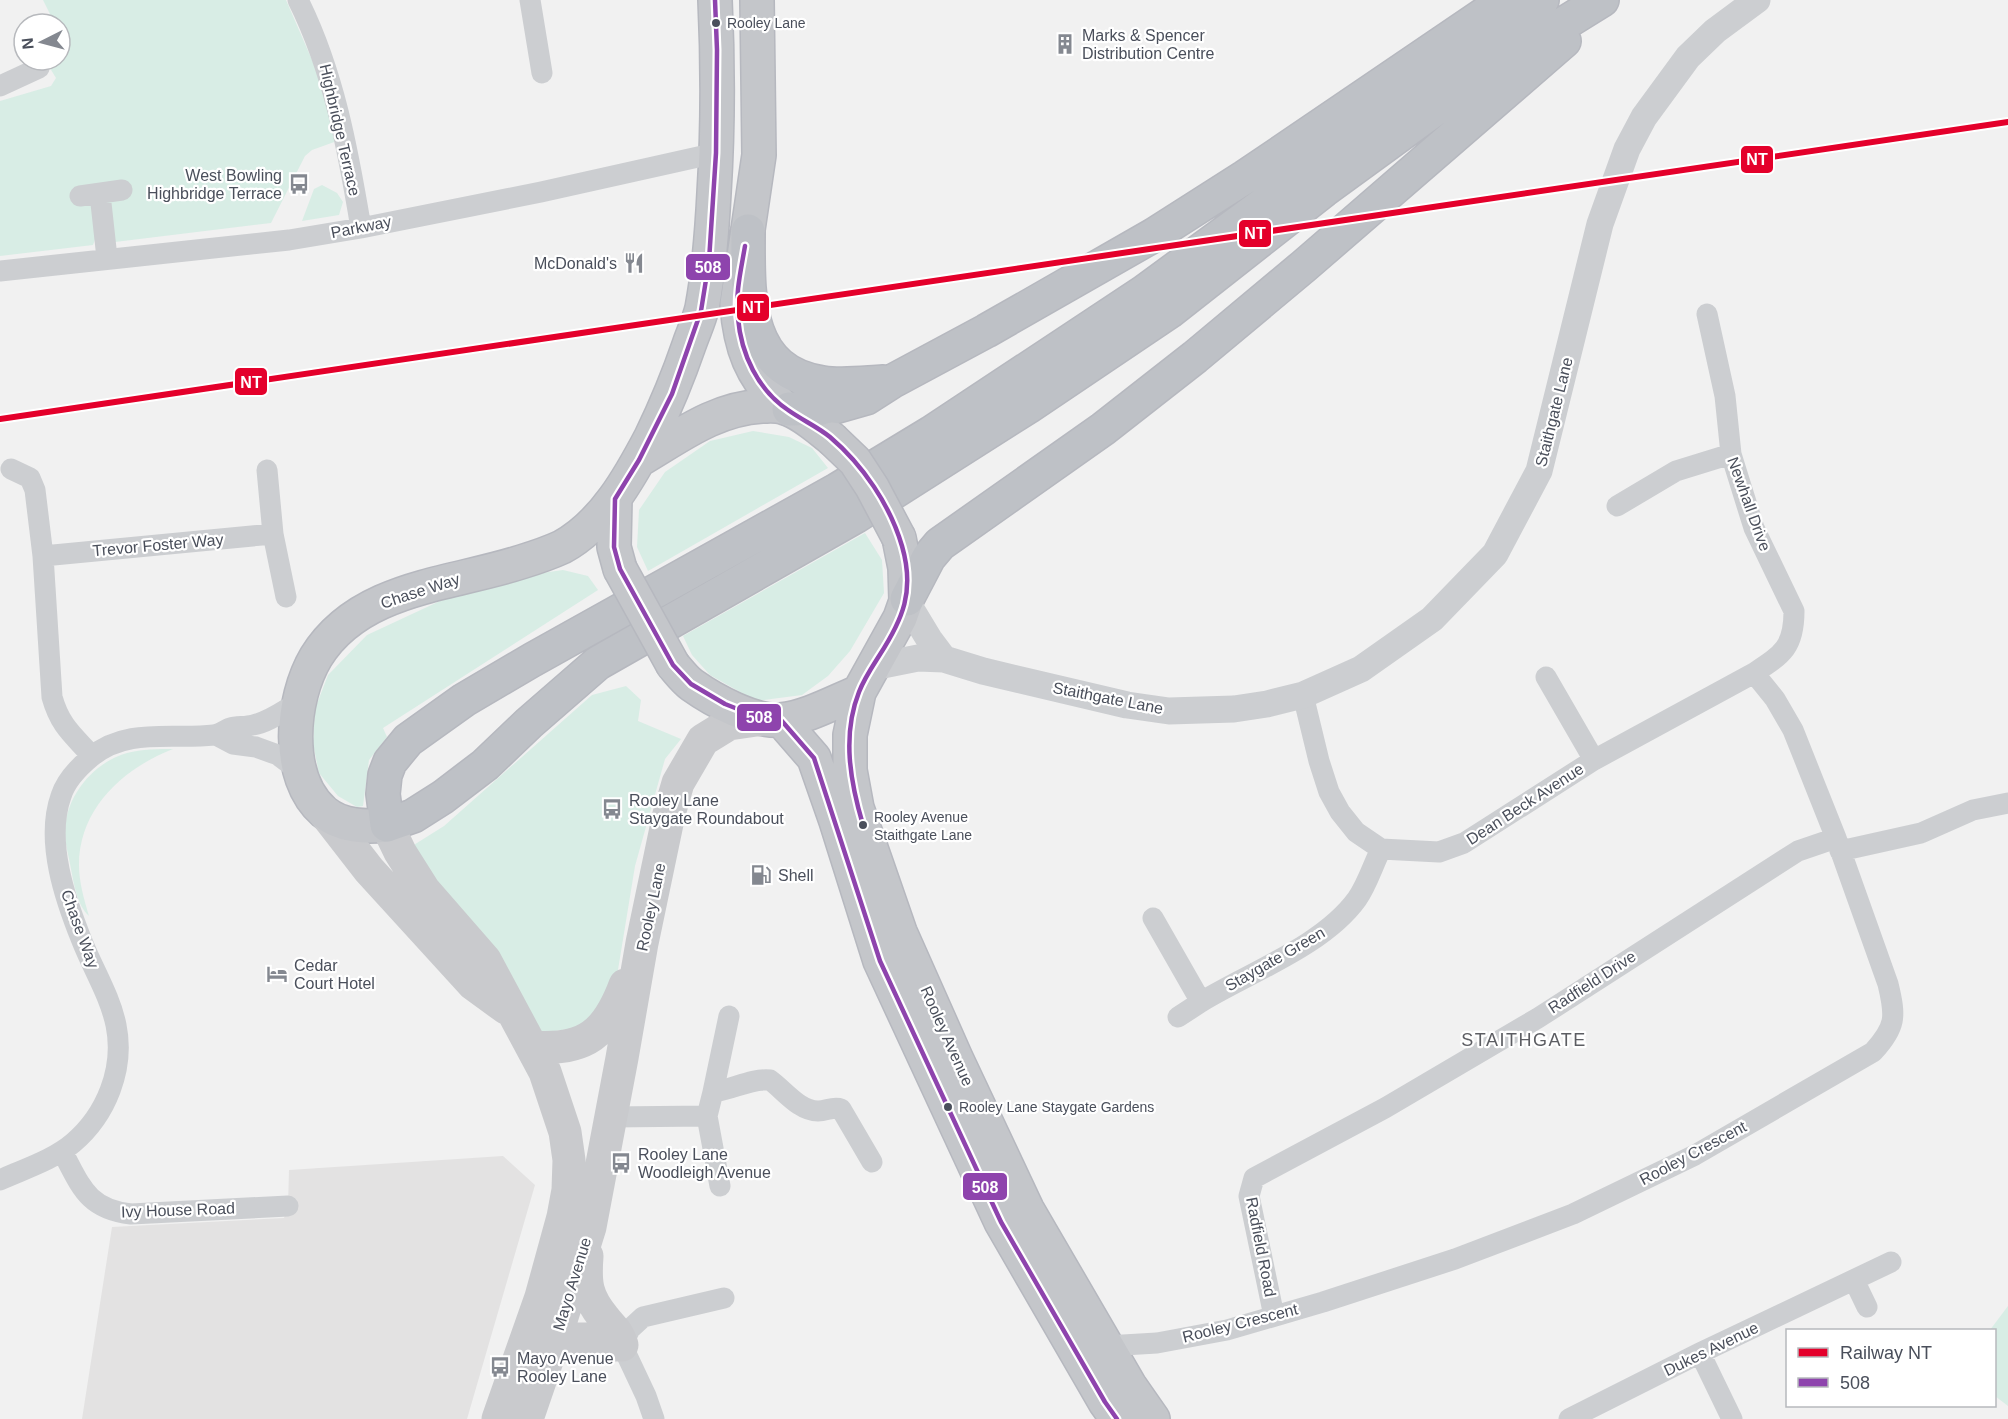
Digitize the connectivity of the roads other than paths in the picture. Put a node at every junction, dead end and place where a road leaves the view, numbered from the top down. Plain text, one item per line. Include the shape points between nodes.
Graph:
1 (298, 0) edge
2 (530, 0) edge
3 (715, 0) edge
4 (757, 0) edge
5 (1506, 0) edge
6 (1542, 0) edge
7 (1602, 0) edge
8 (1609, 0) edge
9 (1757, 0) edge
10 (30, 72) edge
11 (542, 73) dead end
12 (0, 86) edge
13 (716, 153) junction
14 (122, 190) dead end
15 (362, 228) junction
16 (748, 231) junction
17 (107, 258) junction
18 (0, 271) edge
19 (1707, 314) dead end
20 (891, 382) junction
21 (786, 408) junction
22 (1731, 454) junction
23 (639, 460) junction
24 (11, 469) dead end
25 (267, 470) dead end
26 (615, 499) junction
27 (1617, 506) dead end
28 (273, 534) junction
29 (43, 556) junction
30 (286, 597) dead end
31 (907, 600) junction
32 (944, 659) junction
33 (1754, 673) junction
34 (1546, 677) dead end
35 (866, 680) junction
36 (1303, 695) junction
37 (297, 703) junction
38 (772, 720) junction
39 (216, 735) junction
40 (92, 756) junction
41 (1593, 760) junction
42 (302, 773) junction
43 (2008, 803) edge
44 (324, 812) junction
45 (387, 825) junction
46 (1838, 845) junction
47 (1381, 849) junction
48 (1153, 918) dead end
49 (642, 943) junction
50 (1201, 1002) junction
51 (729, 1016) dead end
52 (517, 1017) junction
53 (1178, 1017) dead end
54 (533, 1047) junction
55 (713, 1092) junction
56 (707, 1116) junction
57 (608, 1131) junction
58 (62, 1151) junction
59 (872, 1162) dead end
60 (1254, 1178) joint
61 (0, 1180) edge
62 (720, 1186) dead end
63 (288, 1206) dead end
64 (576, 1222) junction
65 (1891, 1262) dead end
66 (1854, 1280) junction
67 (724, 1299) dead end
68 (1867, 1307) dead end
69 (1274, 1316) junction
70 (622, 1345) junction
71 (1106, 1346) junction
72 (550, 1352) junction
73 (1700, 1353) junction
74 (498, 1419) edge
75 (527, 1419) edge
76 (654, 1419) edge
77 (1117, 1419) edge
78 (1153, 1419) edge
79 (1569, 1419) edge
80 (1732, 1419) edge

1 - 15 street, Highbridge Terrace via 319,46 338,107
2 - 11 street
3 - 13 highway
4 - 16 highway via 759,155
5 - 20 highway via 1154,235
6 - 45 highway via 1144,292 941,427 837,490 532,660 464,700 408,740 385,774
7 - 45 highway via 1486,72 1324,190 1170,311 1029,406 856,516 598,663 468,778 421,812
8 - 31 highway via 1522,79 1195,357 1103,429 940,544
9 - 36 street, Staithgate Lane via 1688,57 1644,117 1627,149 1600,224 1539,471 1495,554 1432,619 1361,669
10 - 12 street
13 - 15 street, Parkway
13 - 23 highway via 709,261 701,311 672,394
14 - 17 street via 90,195
15 - 17 street, Parkway via 289,240
16 - 20 highway via 748,286 753,321 774,359 808,380
16 - 21 highway via 737,304 738,326 753,371 768,393
17 - 18 street, Parkway
19 - 22 street, Newhall Drive via 1725,396
20 - 21 highway via 850,404 816,410
21 - 23 highway via 729,410
21 - 31 highway, bridge via 832,439 855,461 877,495 899,538
22 - 27 street via 1676,471
22 - 33 street, Newhall Drive via 1754,528 1794,611 1791,640 1779,657
23 - 26 highway, Chase Way
24 - 29 street via 30,478 35,490
25 - 28 street
26 - 37 highway, Chase Way via 584,531 561,547 519,563 399,594 367,609 335,634 317,656
26 - 38 highway, bridge via 614,547 620,569 673,666 690,684 725,704
28 - 29 street, Trevor Foster Way
28 - 30 street
29 - 40 street via 52,697 61,722
31 - 32 street
31 - 35 highway, Rooley Avenue
32 - 35 street, Staithgate Lane via 910,659
32 - 36 street, Staithgate Lane via 1076,694 1169,711 1234,709
33 - 41 street, Dean Beck Avenue
33 - 46 street, Rooley Crescent via 1793,730
34 - 41 street
35 - 38 highway via 808,713
35 - 71 highway, Rooley Avenue via 850,735 850,770 857,808 891,908 1027,1209
36 - 47 street via 1329,792 1356,832
37 - 39 street via 265,722 232,727
37 - 42 highway, Chase Way via 295,741
38 - 49 main road, Rooley Lane via 729,724 703,740 678,783
38 - 77 highway, Rooley Avenue via 814,758 880,961 1001,1222
39 - 40 street, Chase Way via 137,738 111,744
39 - 42 street via 233,744 278,755
40 - 58 street, Chase Way via 71,777 61,796 56,846 81,940 116,1025 117,1067 93,1122
41 - 47 street, Dean Beck Avenue via 1464,843 1439,852
42 - 44 highway, Chase Way via 308,791
43 - 46 street, Radfield Drive via 1973,810 1921,833
44 - 45 highway via 354,825
44 - 52 main road, Chase Way via 369,870 473,984
45 - 52 main road via 409,868 485,960
46 - 60 street, Radfield Drive via 1798,852 1538,1018 1385,1108
46 - 69 street, Rooley Crescent via 1892,1000 1893,1021 1886,1038 1873,1052 1695,1155 1573,1214 1455,1259
47 - 50 street, Staygate Green via 1359,897 1330,928
48 - 50 street
49 - 54 main road via 605,1026 584,1042 568,1047
49 - 57 main road, Rooley Lane
50 - 53 street, Staygate Green
51 - 55 street
52 - 54 main road
54 - 64 main road via 565,1131 568,1190
55 - 56 street
55 - 59 street via 770,1080 806,1108 841,1109
56 - 57 street
56 - 62 street
57 - 64 main road, Mayo Avenue
58 - 61 street, Chase Way
58 - 63 street, Ivy House Road via 81,1185 94,1202 107,1210 131,1214
60 - 69 street, Radfield Road via 1249,1196
64 - 70 main road via 593,1305 617,1331
64 - 72 main road, Mayo Avenue
64 - 74 main road, Mayo Avenue via 541,1297
65 - 66 street, Dukes Avenue
66 - 68 street
66 - 73 street, Dukes Avenue
67 - 70 street via 643,1317 630,1329
69 - 71 street, Rooley Crescent via 1227,1330 1157,1343
70 - 72 main road via 608,1345 600,1339 575,1339
70 - 76 street
71 - 78 highway, Rooley Avenue
72 - 75 main road, Mayo Avenue
73 - 79 street, Dukes Avenue
73 - 80 street

